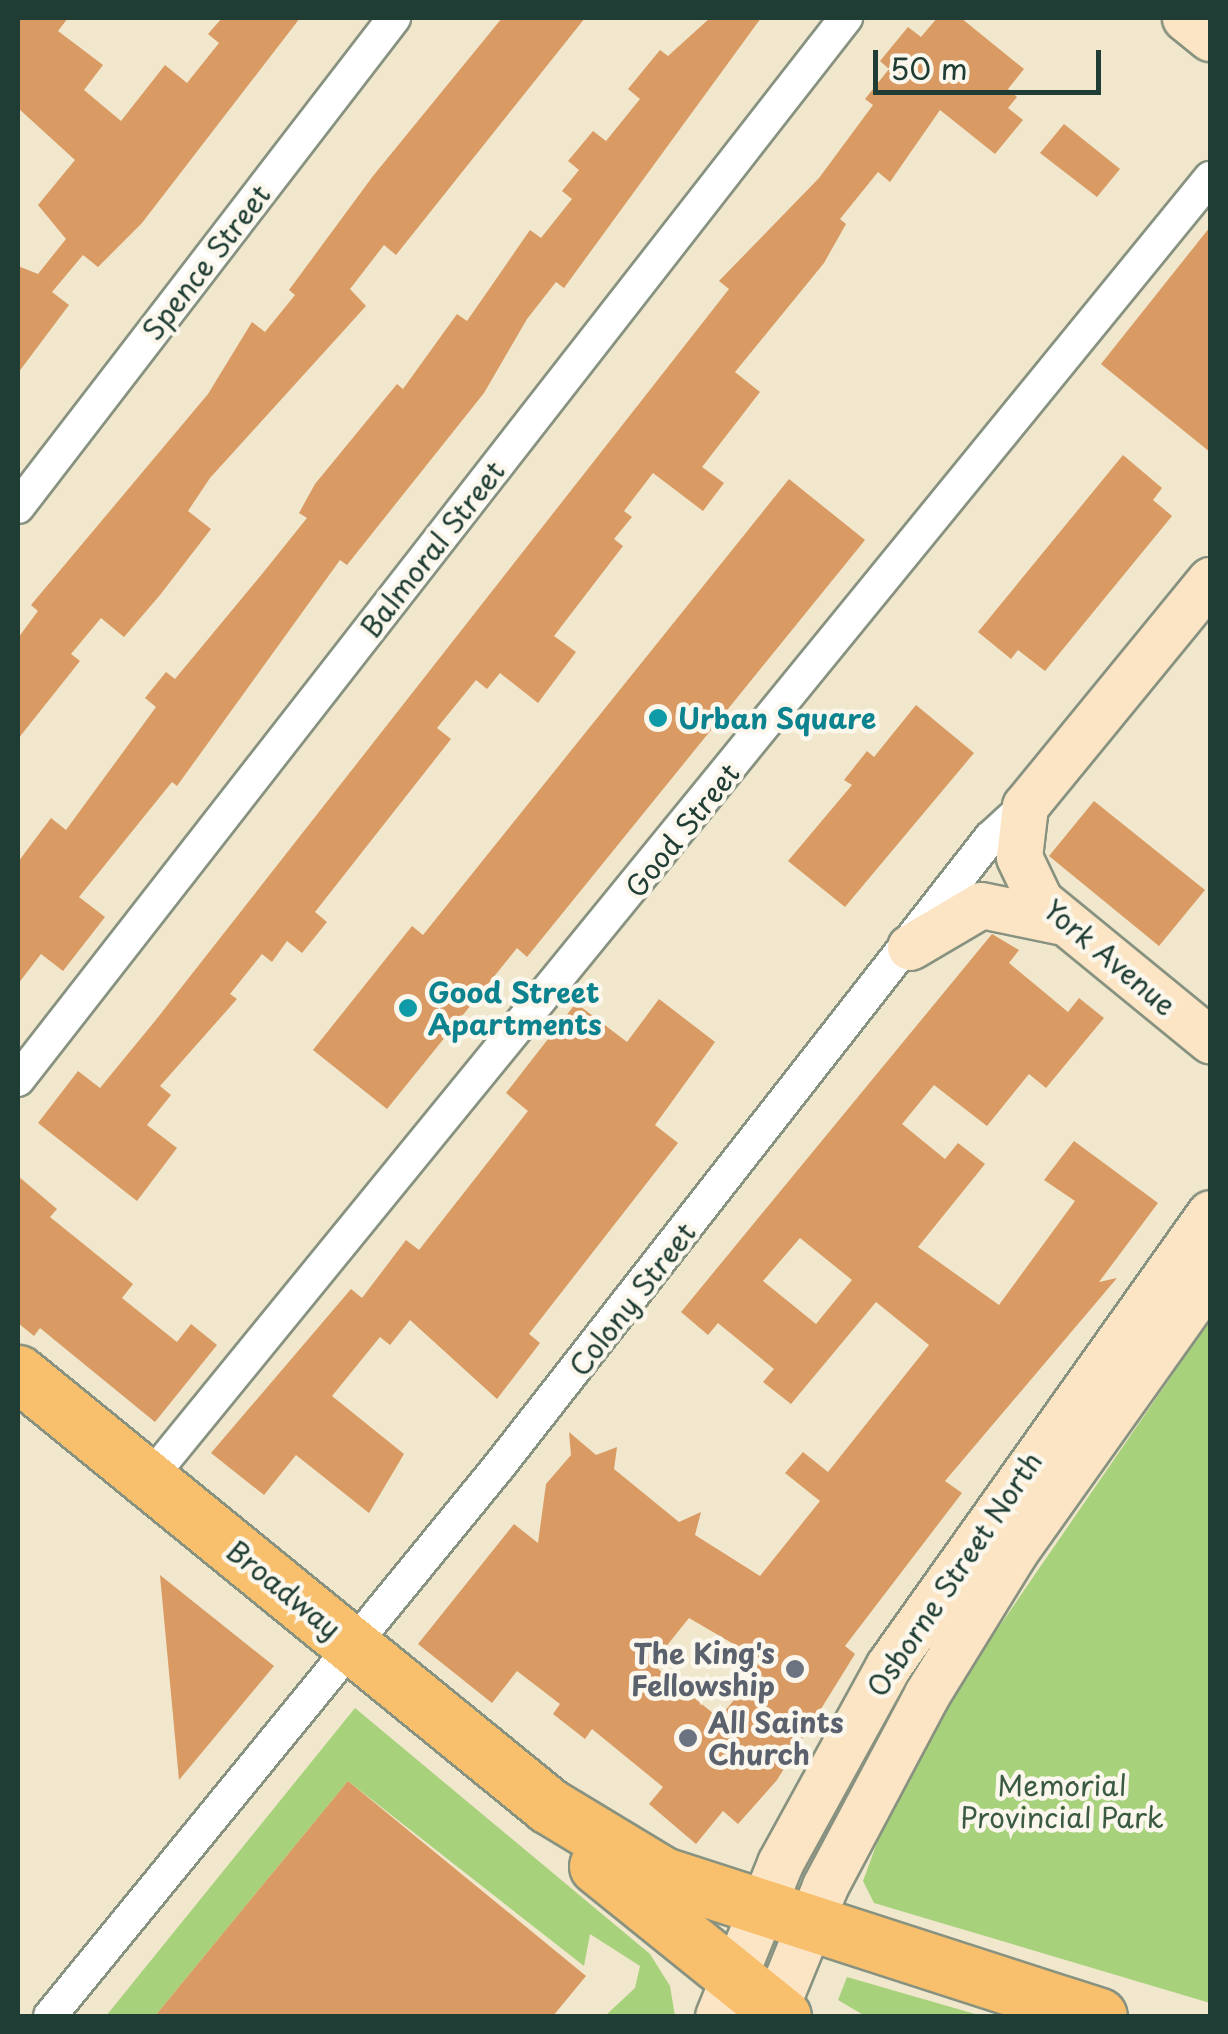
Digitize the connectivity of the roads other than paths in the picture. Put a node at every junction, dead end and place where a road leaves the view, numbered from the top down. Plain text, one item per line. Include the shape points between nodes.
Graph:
1 (394, 18) edge
2 (846, 18) edge
3 (1185, 18) edge
4 (1210, 38) edge
5 (1210, 178) edge
6 (18, 507) edge
7 (1210, 580) edge
8 (1026, 806) junction
9 (1068, 925) junction
10 (910, 947) junction
11 (1210, 1040) edge
12 (18, 1080) edge
13 (1210, 1214) edge
14 (1210, 1277) edge
15 (18, 1373) edge
16 (149, 1479) junction
17 (352, 1644) junction
18 (549, 1806) junction
19 (783, 1918) junction
20 (724, 1997) edge
21 (776, 2015) edge
22 (50, 2016) edge
23 (1099, 2016) edge

1 - 6 street, Spence Street
2 - 12 street, Balmoral Street
3 - 4 main road
5 - 16 street, Good Street
7 - 8 main road, Colony Street
8 - 9 main road, York Avenue via 1021,872
8 - 10 street, Colony Street via 990,838
9 - 10 main road via 994,904
9 - 11 main road, York Avenue
10 - 17 street, Colony Street
13 - 19 main road, Osborne Street North via 889,1665
14 - 19 main road, Osborne Street North via 1014,1553
15 - 16 highway, Broadway
16 - 17 highway, Broadway
17 - 18 highway, Broadway
17 - 22 street, Colony Street
18 - 19 highway, Broadway via 662,1876
18 - 20 highway, Broadway via 583,1855
19 - 20 main road, Osborne Street North
19 - 21 main road, Osborne Street North
19 - 23 highway, Broadway
20 - 21 highway, Broadway

